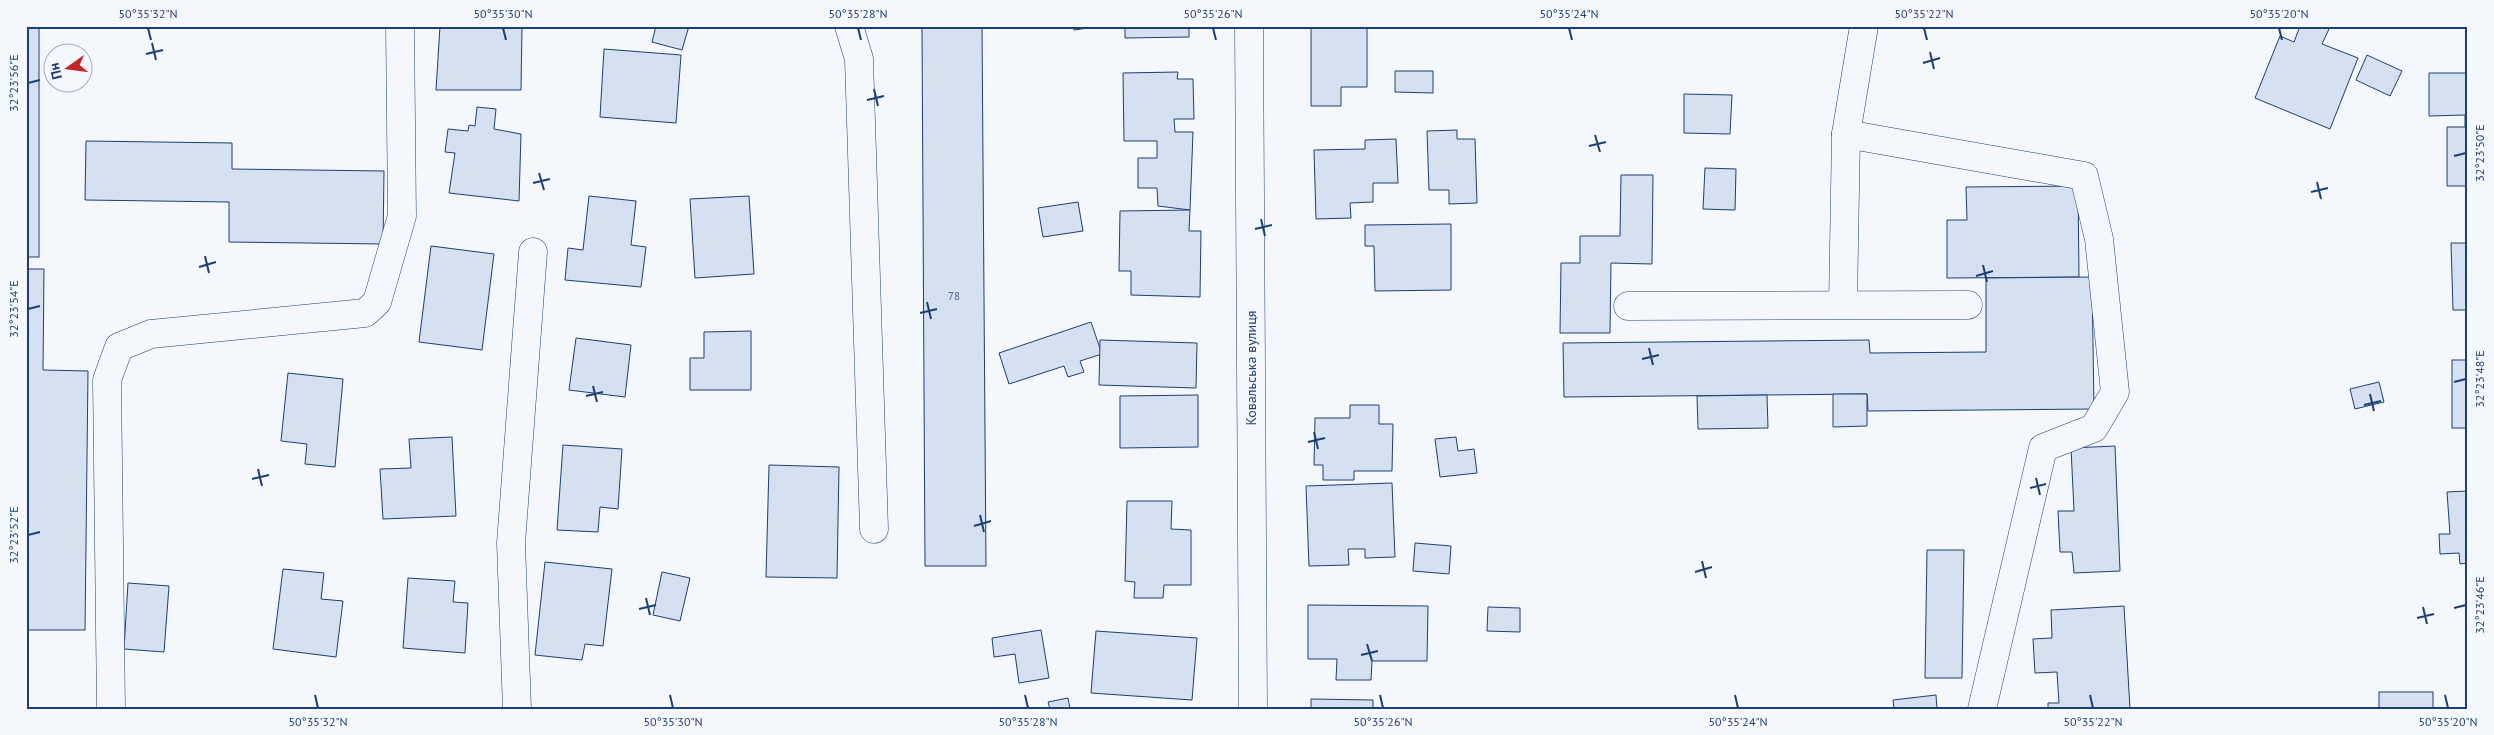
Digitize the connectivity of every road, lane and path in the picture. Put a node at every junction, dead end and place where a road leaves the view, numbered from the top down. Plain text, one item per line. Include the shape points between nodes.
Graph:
1 (400, 26) edge
2 (849, 26) edge
3 (1250, 26) edge
4 (1864, 26) edge
5 (1846, 134) junction
6 (533, 252) dead end
7 (1843, 304) junction
8 (1968, 305) dead end
9 (1628, 306) dead end
10 (874, 529) dead end
11 (111, 709) edge
12 (517, 709) edge
13 (1253, 709) edge
14 (1982, 709) edge

1 - 11 street via 402,216 377,302 365,313 151,334 119,347 107,380
2 - 10 street via 859,59
3 - 13 street, Ковальська вулиця
4 - 5 street
5 - 7 street
5 - 14 street via 2084,176 2099,239 2115,392 2094,428 2043,448
6 - 12 street via 511,543
7 - 8 street
7 - 9 street

